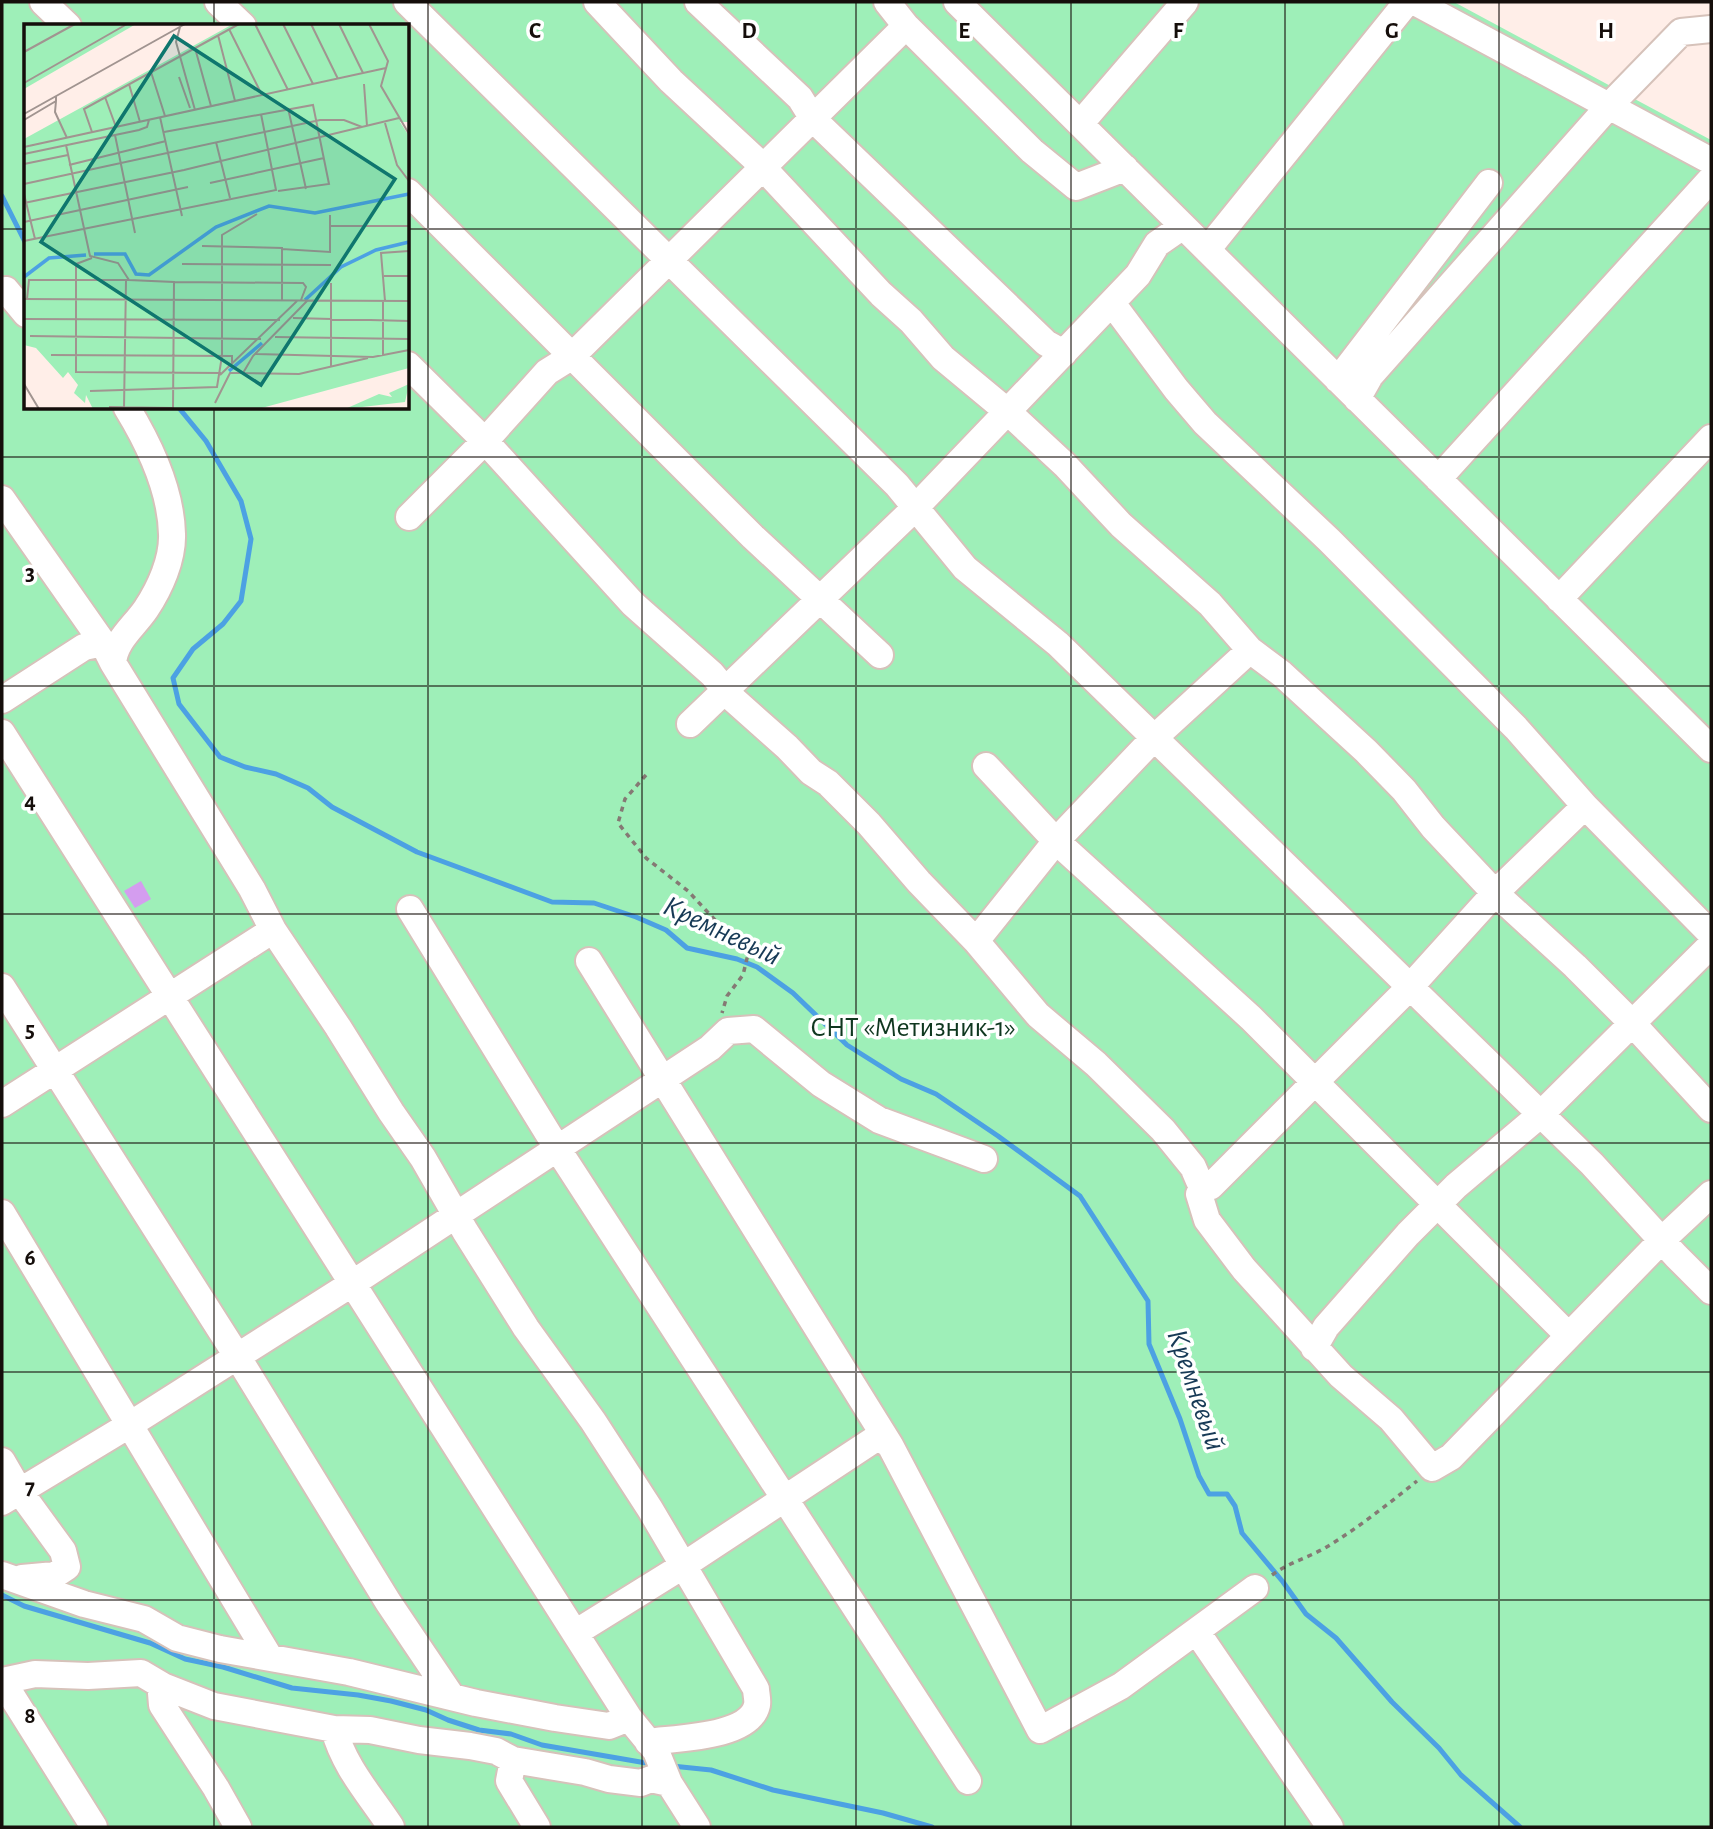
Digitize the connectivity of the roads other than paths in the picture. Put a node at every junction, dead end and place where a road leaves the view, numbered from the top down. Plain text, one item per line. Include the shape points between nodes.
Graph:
1 (43, 2) edge
2 (218, 2) edge
3 (597, 2) edge
4 (698, 2) edge
5 (887, 2) edge
6 (957, 2) edge
7 (1185, 2) edge
8 (1407, 2) edge
9 (1415, 2) edge
10 (417, 12) edge
11 (66, 24) edge
12 (241, 24) edge
13 (906, 26) junction
14 (1711, 29) edge
15 (1609, 106) junction
16 (813, 119) junction
17 (1080, 124) junction
18 (1711, 161) edge
19 (762, 167) junction
20 (1125, 168) junction
21 (1711, 179) edge
22 (1489, 183) dead end
23 (410, 194) edge
24 (1183, 226) junction
25 (1208, 250) junction
26 (667, 259) junction
27 (2, 293) edge
28 (1112, 303) junction
29 (24, 312) edge
30 (1065, 353) junction
31 (571, 357) junction
32 (410, 367) edge
33 (1338, 380) junction
34 (1357, 399) junction
35 (128, 410) edge
36 (1008, 412) junction
37 (1711, 438) edge
38 (485, 441) junction
39 (1438, 479) junction
40 (2, 499) edge
41 (916, 507) junction
42 (409, 517) dead end
43 (821, 599) junction
44 (1559, 599) junction
45 (1250, 650) junction
46 (108, 653) junction
47 (880, 655) dead end
48 (726, 691) junction
49 (2, 700) edge
50 (690, 724) dead end
51 (2, 733) edge
52 (1708, 735) edge
53 (1154, 738) junction
54 (986, 766) dead end
55 (1585, 806) junction
56 (1056, 841) junction
57 (1495, 893) junction
58 (410, 909) dead end
59 (273, 930) junction
60 (1711, 934) edge
61 (976, 941) junction
62 (1711, 945) edge
63 (589, 961) dead end
64 (2, 987) edge
65 (1410, 987) junction
66 (171, 996) junction
67 (1632, 1023) junction
68 (55, 1070) junction
69 (662, 1078) junction
70 (1315, 1081) junction
71 (2, 1104) edge
72 (1711, 1109) edge
73 (1540, 1115) junction
74 (557, 1148) junction
75 (984, 1159) dead end
76 (1199, 1194) dead end
77 (1711, 1194) edge
78 (1438, 1204) junction
79 (2, 1213) edge
80 (456, 1216) junction
81 (1662, 1240) junction
82 (353, 1283) junction
83 (1711, 1291) edge
84 (1569, 1335) junction
85 (1314, 1348) junction
86 (237, 1356) junction
87 (131, 1424) junction
88 (890, 1445) junction
89 (2, 1461) edge
90 (11, 1497) edge
91 (786, 1498) junction
92 (683, 1566) junction
93 (8, 1577) edge
94 (1255, 1588) road end
95 (1197, 1632) junction
96 (575, 1633) junction
97 (270, 1658) junction
98 (2, 1681) edge
99 (163, 1686) junction
100 (452, 1697) junction
101 (629, 1718) junction
102 (334, 1729) junction
103 (652, 1746) junction
104 (513, 1760) junction
105 (968, 1781) dead end
106 (669, 1783) junction
107 (94, 1827) edge
108 (238, 1827) edge
109 (391, 1827) edge
110 (537, 1827) edge
111 (697, 1827) edge
112 (1330, 1827) edge

1 - 11 lane
2 - 12 lane
3 - 19 lane via 671,81
4 - 16 lane via 800,98
5 - 13 lane
6 - 17 lane
7 - 17 lane
8 - 25 lane
9 - 15 lane
10 - 26 lane
13 - 16 lane
13 - 20 lane via 1076,187
14 - 15 lane via 1681,32
15 - 18 lane
15 - 34 lane via 1370,376
16 - 19 lane
16 - 30 lane via 1046,343
17 - 20 lane
19 - 26 lane
19 - 36 lane via 943,358
20 - 24 lane
21 - 39 lane
22 - 33 lane
23 - 31 lane
24 - 25 lane
24 - 28 lane via 1157,244 1138,275
25 - 33 lane
26 - 31 lane
26 - 41 lane
27 - 29 lane via 6,290
28 - 30 lane
28 - 55 lane via 1205,423 1516,727
30 - 36 lane
31 - 38 lane via 547,372
31 - 43 lane
32 - 38 lane
33 - 34 lane
34 - 39 lane
35 - 46 lane via 159,473 173,535 158,590
36 - 41 lane
36 - 45 lane via 1121,525 1210,604
37 - 44 lane
38 - 42 lane
38 - 48 lane via 633,604
39 - 44 lane
40 - 46 lane
41 - 43 lane
41 - 53 lane via 965,568 1058,644
43 - 47 lane
43 - 48 lane
44 - 52 lane
45 - 53 lane
45 - 57 lane via 1366,751
46 - 49 lane via 84,647
46 - 59 lane
48 - 50 lane
48 - 61 lane via 828,783
51 - 66 lane
53 - 56 lane
53 - 65 lane
54 - 56 lane
55 - 57 lane
55 - 60 lane
56 - 61 lane
56 - 70 lane
57 - 65 lane
57 - 67 lane
58 - 74 lane
59 - 66 lane
59 - 80 lane via 424,1158
61 - 70 lane via 1038,1016 1134,1100 1181,1151 1199,1181 1211,1186
62 - 67 lane
63 - 69 lane
64 - 68 lane
65 - 70 lane
65 - 73 lane
66 - 68 lane
66 - 82 lane
67 - 72 lane
67 - 73 lane
68 - 71 lane
68 - 86 lane
69 - 74 lane
69 - 75 lane via 728,1031 754,1029 821,1084 879,1120
69 - 88 lane
70 - 78 lane
73 - 78 lane
73 - 81 lane
74 - 80 lane
74 - 91 lane
76 - 85 lane via 1207,1220
77 - 81 lane
78 - 84 lane
78 - 85 lane via 1326,1328
79 - 87 lane
80 - 82 lane
80 - 92 lane
81 - 83 lane
81 - 84 lane
82 - 86 lane
82 - 96 lane
84 - 85 lane via 1451,1457 1432,1468 1391,1419
86 - 87 lane
86 - 100 lane
87 - 90 lane
87 - 97 lane
88 - 91 lane via 878,1437
88 - 95 lane via 1040,1730 1121,1686
89 - 90 lane
90 - 93 lane via 63,1551 67,1567 55,1575
91 - 92 lane
91 - 105 lane
92 - 96 lane
92 - 103 lane via 756,1689 757,1706 745,1723 723,1732
93 - 97 lane via 144,1619 177,1638
94 - 95 lane
95 - 112 lane
96 - 101 lane
97 - 100 lane
98 - 99 lane via 35,1674 141,1673
98 - 107 lane
99 - 102 lane via 214,1706
99 - 108 lane via 162,1706
100 - 101 lane via 609,1726
101 - 103 lane
102 - 104 lane via 470,1746
102 - 109 lane via 353,1773
103 - 106 lane
104 - 106 lane via 608,1779
104 - 110 lane via 509,1781
106 - 111 lane

